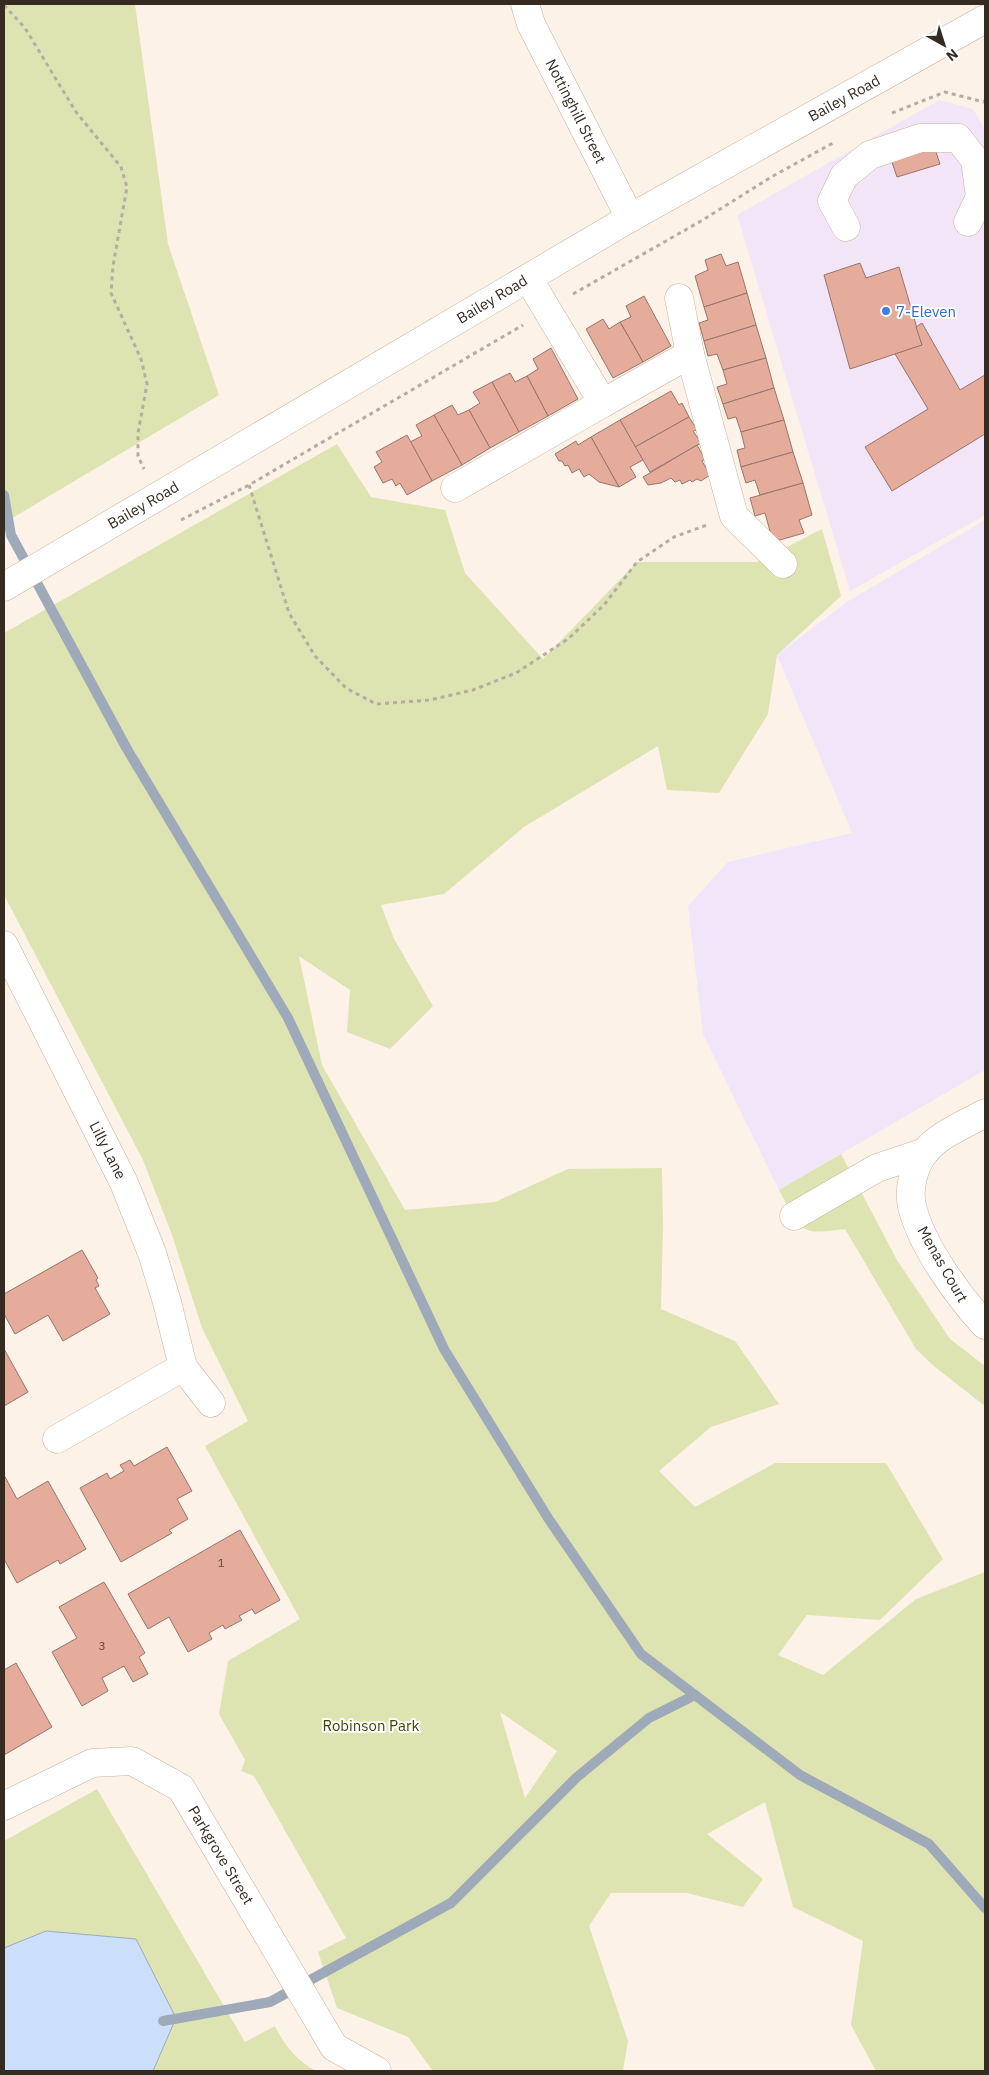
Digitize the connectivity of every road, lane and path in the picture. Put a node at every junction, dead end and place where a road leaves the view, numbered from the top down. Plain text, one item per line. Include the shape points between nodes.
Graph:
1 (525, 4) edge
2 (4, 5) edge
3 (985, 19) edge
4 (985, 98) edge
5 (985, 103) edge
6 (630, 218) junction
7 (968, 222) dead end
8 (846, 227) dead end
9 (528, 278) junction
10 (679, 298) dead end
11 (690, 354) junction
12 (602, 403) junction
13 (249, 485) dead end
14 (455, 488) dead end
15 (157, 497) junction
16 (734, 516) junction
17 (783, 564) dead end
18 (4, 586) edge
19 (4, 945) edge
20 (985, 1113) edge
21 (925, 1152) junction
22 (794, 1216) dead end
23 (985, 1325) edge
24 (183, 1367) junction
25 (211, 1403) dead end
26 (57, 1439) dead end
27 (4, 1806) edge
28 (377, 2071) edge

1 - 6 street, Nottinghill Street via 531,24
2 - 15 path via 25,28 76,112 121,167 127,187 111,294 141,359 146,384 138,433 138,456
3 - 6 street, Bailey Road
4 - 5 path
6 - 9 street, Bailey Road
7 - 8 street via 980,197 976,160 958,138 920,138 870,155 844,176 832,201
9 - 12 street
9 - 15 street, Bailey Road
10 - 11 street
11 - 12 street
11 - 16 street
12 - 14 street
13 - 16 path via 289,613 315,656 346,688 376,704 430,700 473,690 516,673 568,639 604,605 637,562 674,537
15 - 18 street, Bailey Road
16 - 17 street
19 - 24 street, Lilly Lane via 124,1183 152,1253
20 - 21 street, Menas Court via 944,1136
21 - 22 street via 877,1168
21 - 23 street, Menas Court via 913,1174 912,1205 923,1236 964,1302
24 - 25 street, Lilly Lane
24 - 26 street
27 - 28 street, Parkgrove Street via 92,1763 132,1762 181,1788 334,2047

